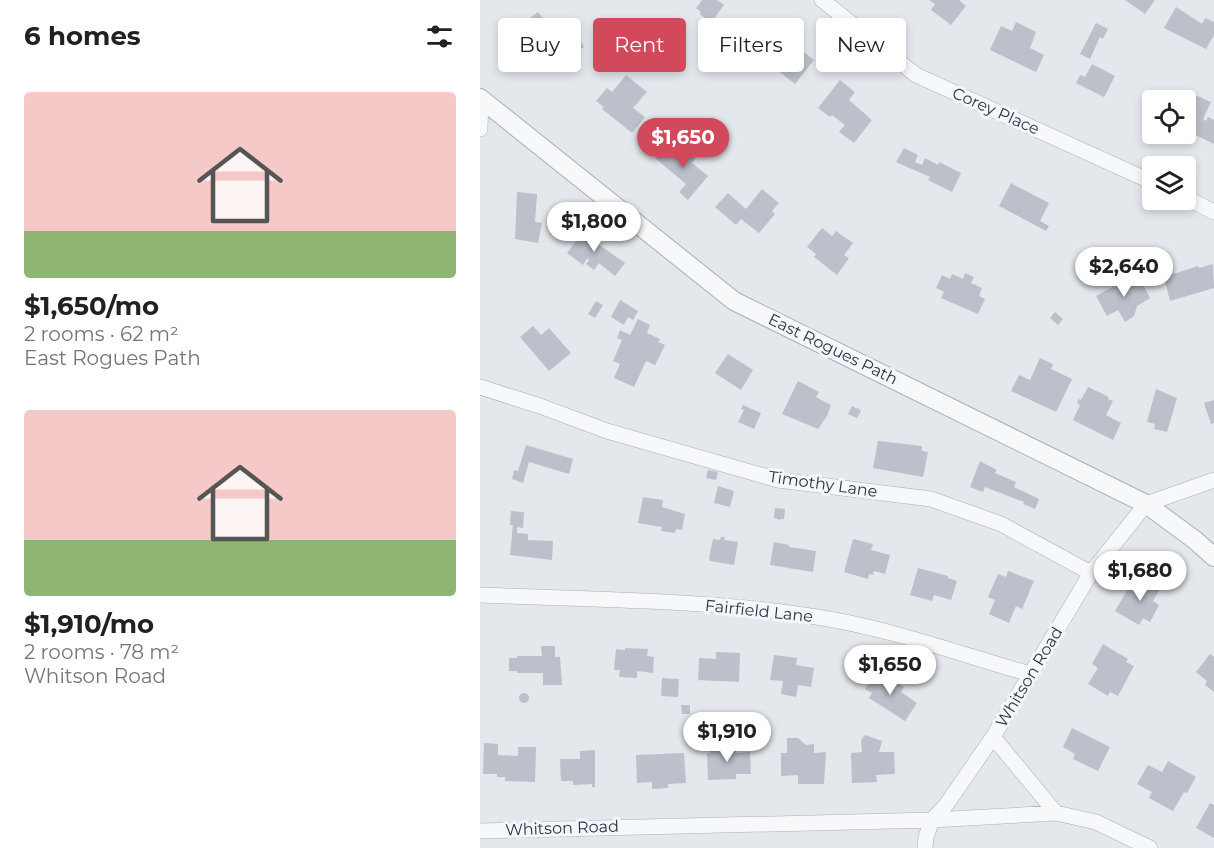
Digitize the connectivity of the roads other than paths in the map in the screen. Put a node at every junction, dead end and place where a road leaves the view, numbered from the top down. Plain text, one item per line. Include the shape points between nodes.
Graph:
1 (822, 0) edge
2 (480, 98) edge
3 (480, 129) edge
4 (1142, 177) edge
5 (1196, 203) edge
6 (1214, 212) edge
7 (480, 387) edge
8 (1214, 480) edge
9 (1146, 504) junction
10 (1214, 557) edge
11 (1091, 573) junction
12 (480, 595) edge
13 (1030, 674) junction
14 (993, 737) junction
15 (1056, 813) junction
16 (932, 820) junction
17 (480, 831) edge
18 (925, 848) edge
19 (1150, 848) edge

1 - 4 street, Corey Place via 916,75
2 - 3 street
2 - 9 street, East Rogues Path via 734,301
5 - 6 street
7 - 11 street, Timothy Lane via 607,431 778,480 931,499 1001,524
8 - 9 street
9 - 10 street, East Rogues Path
9 - 11 street, Whitson Road
11 - 13 street, Whitson Road
12 - 13 street, Fairfield Lane via 753,608 830,619 931,643
13 - 14 street, Whitson Road
14 - 15 street
14 - 16 street, Whitson Road
15 - 16 street, Whitson Road
15 - 19 street, Whitson Road via 1096,822
16 - 17 street, Whitson Road
16 - 18 street

